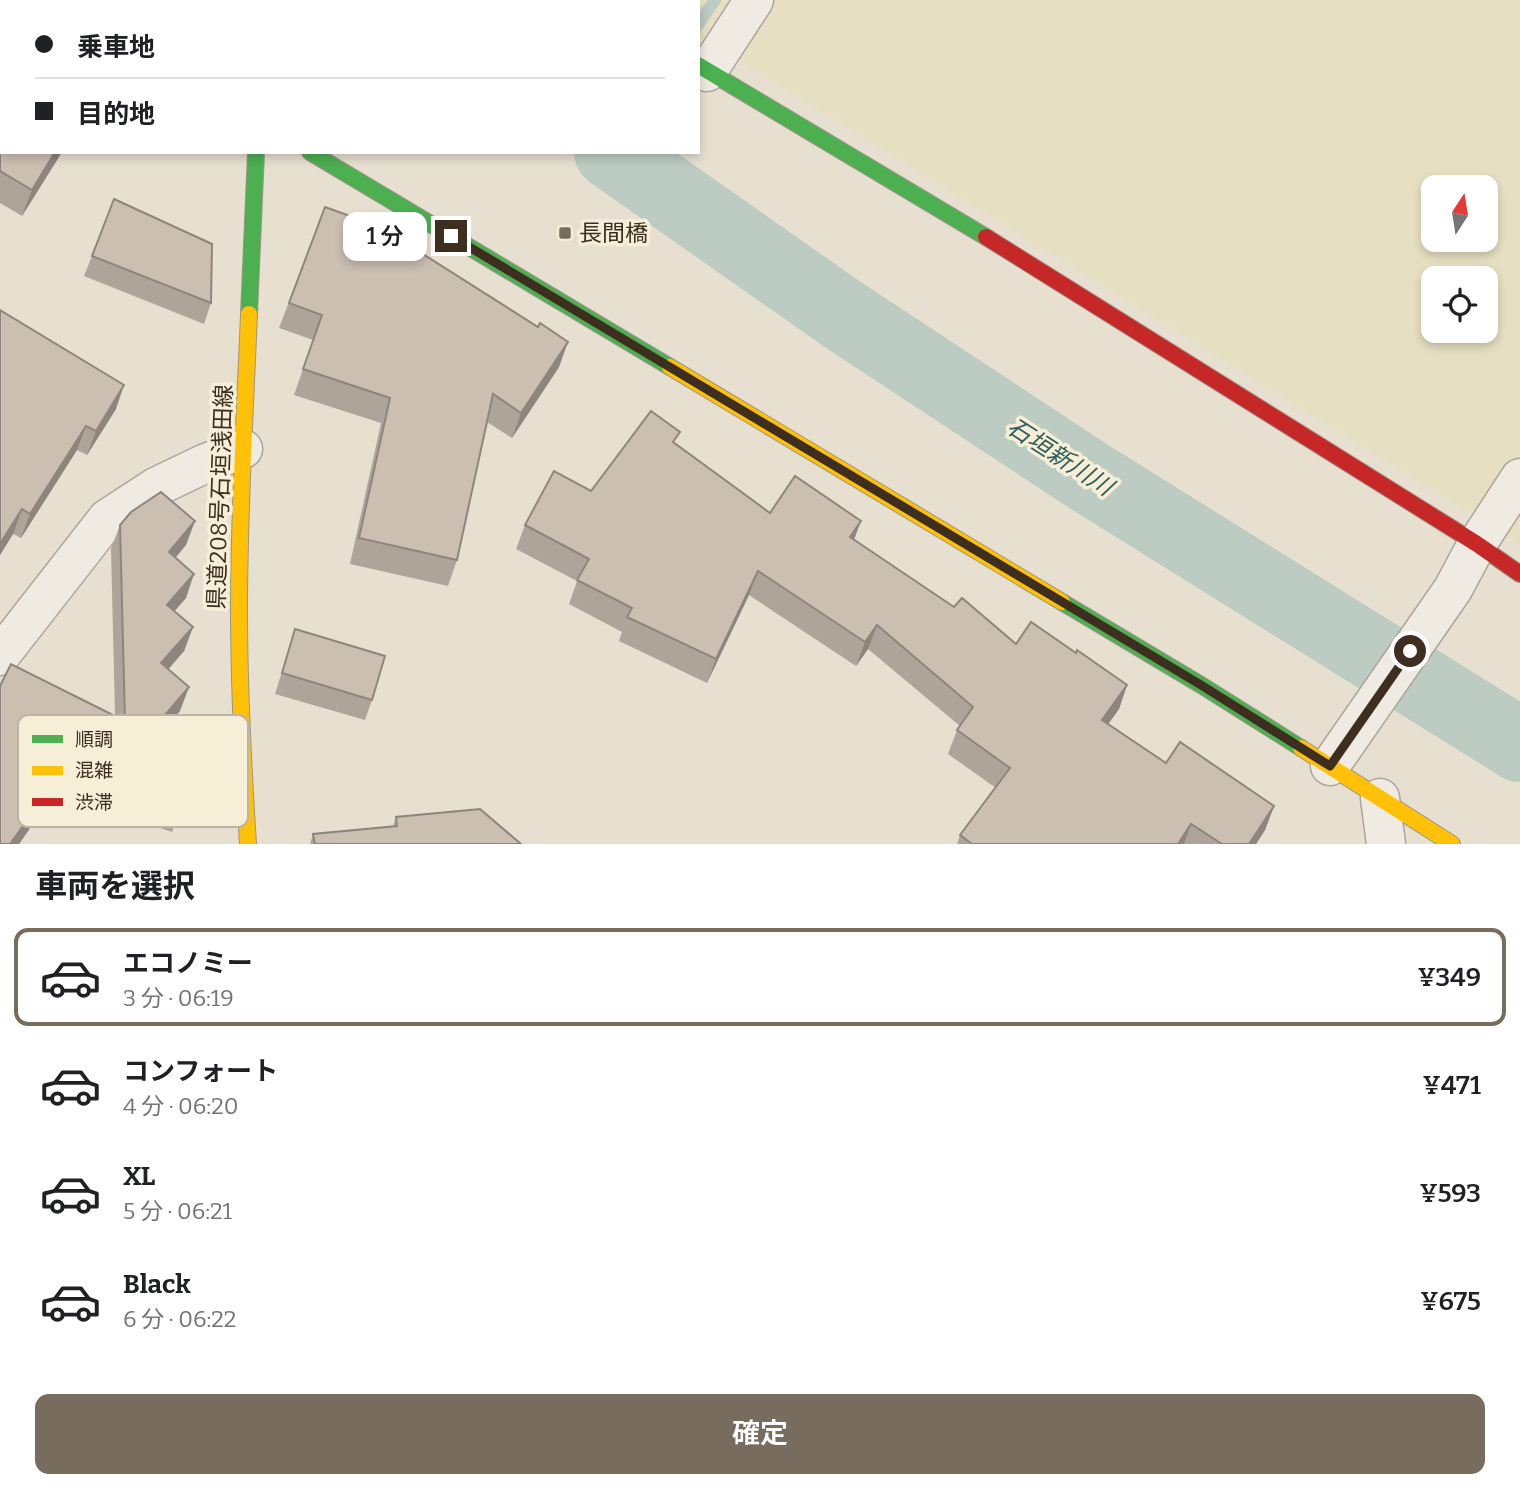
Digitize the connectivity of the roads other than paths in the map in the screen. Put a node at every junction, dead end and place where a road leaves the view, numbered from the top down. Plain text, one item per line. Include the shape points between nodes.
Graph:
1 (754, 0) edge
2 (703, 69) edge
3 (256, 154) edge
4 (313, 154) edge
5 (243, 449) junction
6 (1520, 478) edge
7 (1477, 544) junction
8 (1520, 574) edge
9 (0, 656) edge
10 (242, 715) edge
11 (1330, 766) junction
12 (1380, 798) junction
13 (1386, 844) edge
14 (1452, 844) edge

1 - 2 street
2 - 7 street via 949,214
3 - 5 street, 県道208号石垣浅田線
4 - 11 street
5 - 9 street via 156,487 107,519
5 - 10 street, 県道208号石垣浅田線
6 - 7 street
7 - 8 street
7 - 11 street via 1453,589
11 - 12 street
12 - 13 street
12 - 14 street

